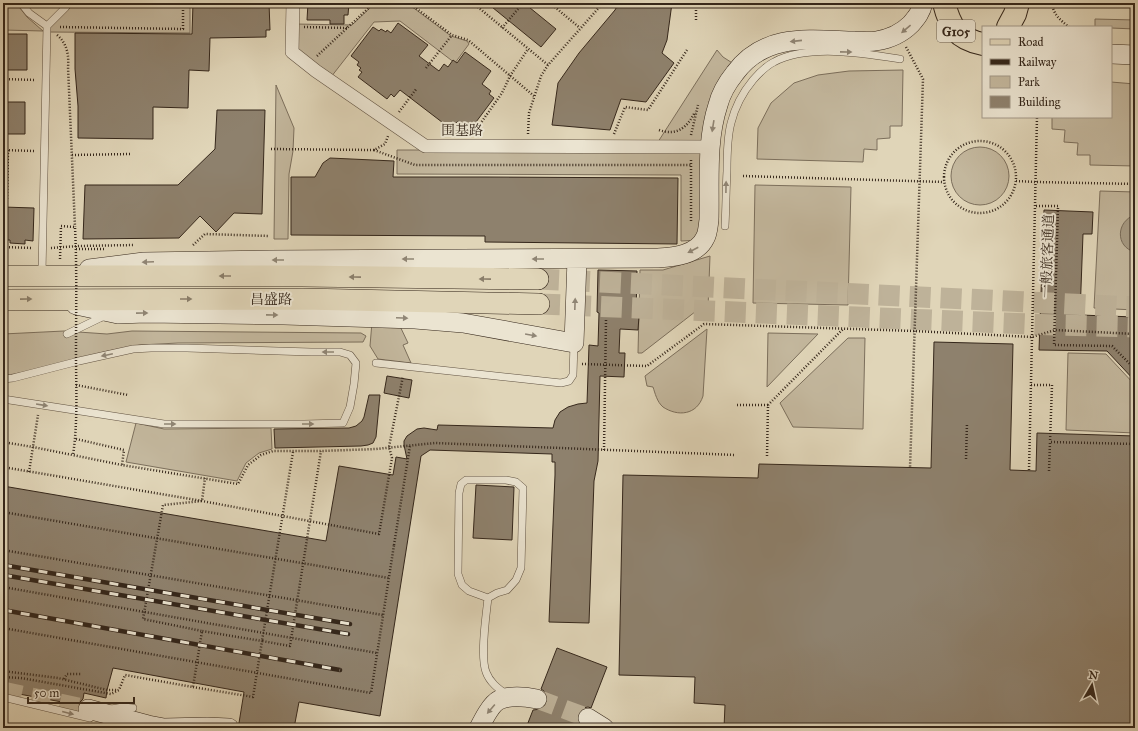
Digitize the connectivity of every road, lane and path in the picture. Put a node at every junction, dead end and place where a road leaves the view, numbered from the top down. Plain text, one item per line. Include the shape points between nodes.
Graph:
1 (21, 3) edge
2 (69, 3) edge
3 (183, 3) edge
4 (293, 3) edge
5 (374, 3) edge
6 (410, 3) edge
7 (473, 3) edge
8 (523, 3) edge
9 (550, 3) edge
10 (603, 3) edge
11 (696, 3) edge
12 (923, 3) edge
13 (944, 3) edge
14 (1018, 3) edge
15 (1052, 3) edge
16 (696, 20) dead end
17 (1064, 23) junction
18 (47, 26) junction
19 (293, 26) junction
20 (1009, 26) edge
21 (1062, 26) edge
22 (1068, 26) edge
23 (348, 28) junction
24 (502, 28) junction
25 (580, 29) junction
26 (899, 34) junction
27 (452, 35) junction
28 (982, 44) edge
29 (528, 49) junction
30 (687, 50) dead end
31 (1112, 54) edge
32 (1135, 55) edge
33 (900, 59) dead end
34 (548, 65) junction
35 (310, 66) junction
36 (426, 68) dead end
37 (510, 76) junction
38 (3, 79) edge
39 (46, 80) junction
40 (417, 88) dead end
41 (534, 96) junction
42 (698, 105) dead end
43 (1037, 118) edge
44 (392, 123) junction
45 (614, 136) dead end
46 (456, 146) junction
47 (527, 147) junction
48 (690, 147) junction
49 (710, 147) junction
50 (271, 149) dead end
51 (3, 150) edge
52 (8, 150) junction
53 (374, 150) junction
54 (45, 151) junction
55 (72, 154) junction
56 (131, 154) dead end
57 (691, 165) junction
58 (743, 176) dead end
59 (919, 181) junction
60 (1016, 181) junction
61 (944, 182) junction
62 (1036, 182) junction
63 (1135, 184) edge
64 (7, 199) dead end
65 (1036, 206) junction
66 (691, 226) dead end
67 (726, 226) dead end
68 (74, 227) junction
69 (269, 236) dead end
70 (140, 245) dead end
71 (186, 245) dead end
72 (3, 247) edge
73 (60, 247) junction
74 (43, 248) junction
75 (577, 259) junction
76 (50, 275) junction
77 (3, 276) edge
78 (538, 280) tunnel mouth
79 (49, 299) junction
80 (3, 300) edge
81 (539, 304) tunnel mouth
82 (118, 314) junction
83 (606, 320) dead end
84 (843, 329) junction
85 (1055, 330) junction
86 (914, 331) junction
87 (67, 334) dead end
88 (1135, 334) edge
89 (1032, 336) junction
90 (574, 343) junction
91 (376, 363) dead end
92 (574, 363) junction
93 (606, 365) junction
94 (405, 366) junction
95 (1135, 369) edge
96 (3, 379) edge
97 (1031, 384) junction
98 (76, 385) junction
99 (128, 394) dead end
100 (3, 399) edge
101 (39, 404) junction
102 (737, 405) dead end
103 (768, 405) junction
104 (967, 423) dead end
105 (76, 439) junction
106 (3, 442) edge
107 (1050, 442) junction
108 (1135, 444) edge
109 (410, 446) junction
110 (33, 447) junction
111 (389, 448) junction
112 (604, 450) junction
113 (322, 451) junction
114 (293, 452) junction
115 (73, 455) junction
116 (736, 455) dead end
117 (767, 456) dead end
118 (966, 459) dead end
119 (122, 465) junction
120 (3, 467) edge
121 (910, 468) dead end
122 (1029, 470) dead end
123 (1049, 471) dead end
124 (29, 472) junction
125 (205, 478) junction
126 (202, 501) junction
127 (3, 512) edge
128 (283, 516) junction
129 (310, 521) junction
130 (3, 550) edge
131 (389, 578) junction
132 (3, 587) edge
133 (488, 598) junction
134 (383, 616) junction
135 (3, 628) edge
136 (202, 631) junction
137 (262, 641) junction
138 (377, 653) junction
139 (3, 671) edge
140 (81, 674) dead end
141 (3, 677) edge
142 (64, 679) junction
143 (193, 687) junction
144 (119, 690) junction
145 (3, 697) edge
146 (511, 697) junction
147 (537, 699) tunnel mouth
148 (133, 708) dead end
149 (94, 714) junction
150 (588, 718) tunnel mouth
151 (229, 728) edge
152 (479, 728) edge
153 (604, 728) edge

1 - 18 lane via 29,13
2 - 18 lane
3 - 18 path via 183,29
4 - 19 street, 围基路
5 - 23 path
6 - 27 path
7 - 24 path
8 - 24 path
9 - 25 path
10 - 25 path
11 - 16 path
12 -> 26 street via 917,17
13 - 28 highway, G105 via 948,19 956,32
14 - 20 highway
15 - 17 path via 1055,15
17 - 21 path
17 - 22 path
18 - 39 lane
18 - 55 path via 60,37 66,47
19 - 23 path
19 - 35 street, 围基路 via 292,52
23 - 35 path
24 - 29 path
25 - 34 path
26 -> 49 street via 877,41 803,40 765,47 740,66 726,84 718,104
26 - 59 path via 923,79
27 - 36 path
27 - 37 path via 468,40
29 - 34 path
29 - 37 path
30 - 45 path via 648,110 625,107
31 - 32 street
67 -> 33 lane via 731,122 747,88 762,71 773,62 793,54 813,52 860,53
34 - 41 path
35 - 44 street, 围基路
37 - 41 path
37 - 46 path via 502,94 472,135
38 - 39 path
39 - 54 lane
40 - 44 path
41 - 47 path via 529,113
42 - 48 path
43 - 62 path
44 - 46 street, 围基路 via 425,146
44 - 53 path via 385,144
46 - 47 street, 围基路
47 - 48 street, 围基路
48 - 49 street, 围基路
48 - 57 path
49 -> 75 street via 708,230 705,240 699,247 676,257
50 - 53 path
51 - 52 path
52 - 54 path
52 - 64 path
53 - 57 path via 415,165
54 - 74 lane
55 - 56 path
55 - 68 path
57 - 66 path
58 - 59 path
59 - 61 path
59 - 86 path
60 - 61 path via 1005,202 996,209 984,212 972,212 960,207 951,199
60 - 61 path via 1015,168 1010,157 1002,148 981,140 959,147 951,155 945,165
60 - 62 path
62 - 63 path
62 - 65 path
65 - 85 path, 一般旅客通道 via 1058,206
65 - 89 path
68 - 73 path, bridge via 61,226
68 - 98 path, bridge
69 - 71 path via 205,234 194,245
70 - 73 path
72 - 74 path
73 - 74 path
73 - 76 path
74 - 76 lane
75 -> 76 street via 144,262
90 -> 75 street
76 - 77 main road, 昌盛路
78 -> 76 main road, 昌盛路
80 -> 79 main road, 昌盛路
79 -> 81 main road, 昌盛路 via 303,299
79 - 82 street
82 - 87 lane via 100,318
82 -> 90 street via 415,318 463,323
83 - 93 path
84 - 86 path
84 - 93 path via 704,324 647,366
84 - 103 path
85 - 88 path
85 - 89 path
85 - 95 path via 1054,345 1112,346
86 - 89 path
86 - 121 path
89 - 97 path
90 - 92 lane
91 - 94 lane
92 - 93 path
92 - 94 lane via 571,378 561,384
93 - 112 path
94 - 111 path
101 -> 96 lane via 164,424 343,423 350,407 356,363 350,355 340,352 151,348 133,349
97 - 107 path via 1052,385
97 - 122 path
98 - 99 path
98 - 105 path, bridge
100 - 101 lane
101 - 110 path
102 - 103 path
103 - 117 path
104 - 118 path
105 - 115 path, bridge
105 - 119 path via 124,450
106 - 110 path
107 - 108 path
107 - 123 path
109 - 111 path
109 - 112 path via 435,444
109 - 131 path, bridge
110 - 115 path
110 - 124 path
111 - 113 path
111 - 129 path via 392,458 379,534
112 - 116 path
113 - 114 path
113 - 129 path
114 - 125 path via 273,451 261,455 248,465 238,484
114 - 128 path
115 - 119 path
119 - 125 path
120 - 124 path
124 - 126 path
125 - 126 path
126 - 128 path
126 - 136 path via 163,505 143,620
127 - 131 path, bridge
128 - 129 path
128 - 137 path
129 - 137 path via 290,646
130 - 134 path, bridge
131 - 134 path, bridge
132 - 138 path, bridge
133 - 133 lane via 507,590 516,580 521,568 523,488 516,482 506,480 466,480 461,484 459,493 458,574 462,585 469,591
133 - 146 lane via 483,654 486,672 495,686
134 - 138 path, bridge
135 - 138 path, bridge via 371,693
136 - 137 path
136 - 143 path
137 - 143 path via 253,698
139 - 142 path
140 - 142 path via 67,674
141 - 144 path via 111,694
142 - 144 path via 107,690
143 - 144 path via 125,675
145 -> 149 lane
146 - 147 street
146 -> 152 street via 499,700 489,710
148 - 149 lane via 115,708
149 - 151 street via 164,728
150 - 153 street

